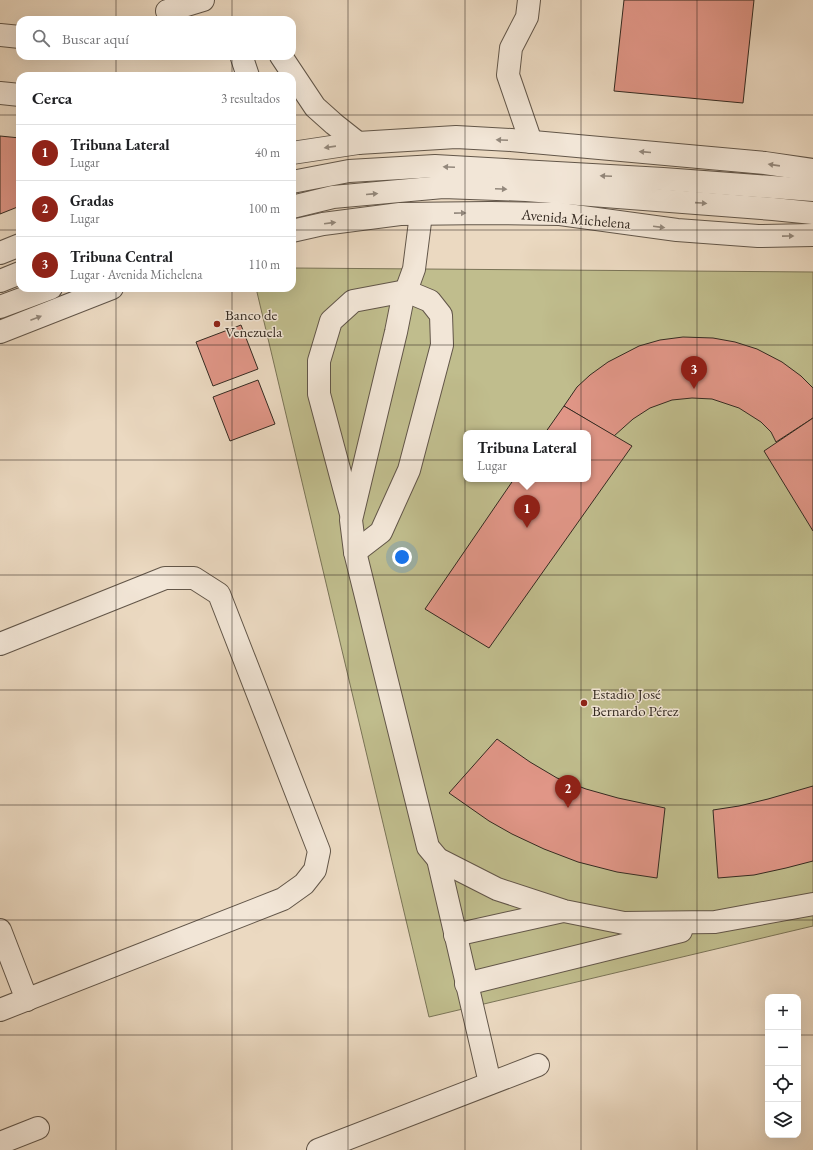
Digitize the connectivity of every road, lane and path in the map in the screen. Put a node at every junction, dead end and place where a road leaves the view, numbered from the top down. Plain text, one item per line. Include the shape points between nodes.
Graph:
1 (203, 0) edge
2 (529, 0) edge
3 (166, 10) edge
4 (0, 35) edge
5 (16, 37) edge
6 (283, 60) edge
7 (288, 72) edge
8 (0, 93) edge
9 (16, 95) edge
10 (299, 96) edge
11 (531, 142) junction
12 (358, 143) junction
13 (296, 152) edge
14 (813, 170) edge
15 (296, 181) edge
16 (813, 190) edge
17 (296, 206) edge
18 (813, 213) edge
19 (421, 214) junction
20 (296, 230) edge
21 (813, 235) edge
22 (16, 247) edge
23 (0, 253) edge
24 (16, 275) edge
25 (0, 281) edge
26 (406, 291) junction
27 (40, 292) edge
28 (102, 292) edge
29 (0, 307) edge
30 (0, 332) edge
31 (352, 517) junction
32 (355, 552) junction
33 (0, 644) edge
34 (438, 859) junction
35 (813, 904) edge
36 (564, 911) junction
37 (715, 922) junction
38 (0, 930) edge
39 (455, 935) junction
40 (466, 984) junction
41 (27, 1000) junction
42 (0, 1010) edge
43 (538, 1064) dead end
44 (490, 1083) junction
45 (38, 1128) dead end
46 (0, 1143) edge
47 (318, 1150) edge

1 - 3 street
2 - 11 street via 527,17 511,48 508,75
4 - 5 street
6 - 7 street
8 - 9 street
10 - 12 street
11 -> 12 street via 456,137
14 -> 11 street via 765,163
12 -> 13 street
16 -> 15 street via 435,166 349,171
17 -> 18 street, Avenida Michelena via 333,197 444,187
20 -> 19 street, Avenida Michelena via 400,214
19 -> 21 street, Avenida Michelena via 560,214 677,230 758,236
19 - 26 street via 414,269
22 - 23 street
24 - 25 street
26 - 31 street
26 - 31 street via 352,301 331,321 319,361 319,394
26 - 32 street via 430,301 442,315 442,345 409,470 382,532
27 - 29 street
30 -> 28 street
31 - 32 street
32 - 34 street via 428,847
33 - 41 street via 165,578 194,578 219,594 320,851 315,870 304,884 283,899
34 - 36 street via 497,889
34 - 39 street
35 - 37 street
36 - 37 street via 624,923
36 - 39 street
37 - 40 street
38 - 41 street
39 - 40 street
40 - 44 street
41 - 42 street
43 - 44 street
44 - 47 street
45 - 46 street

